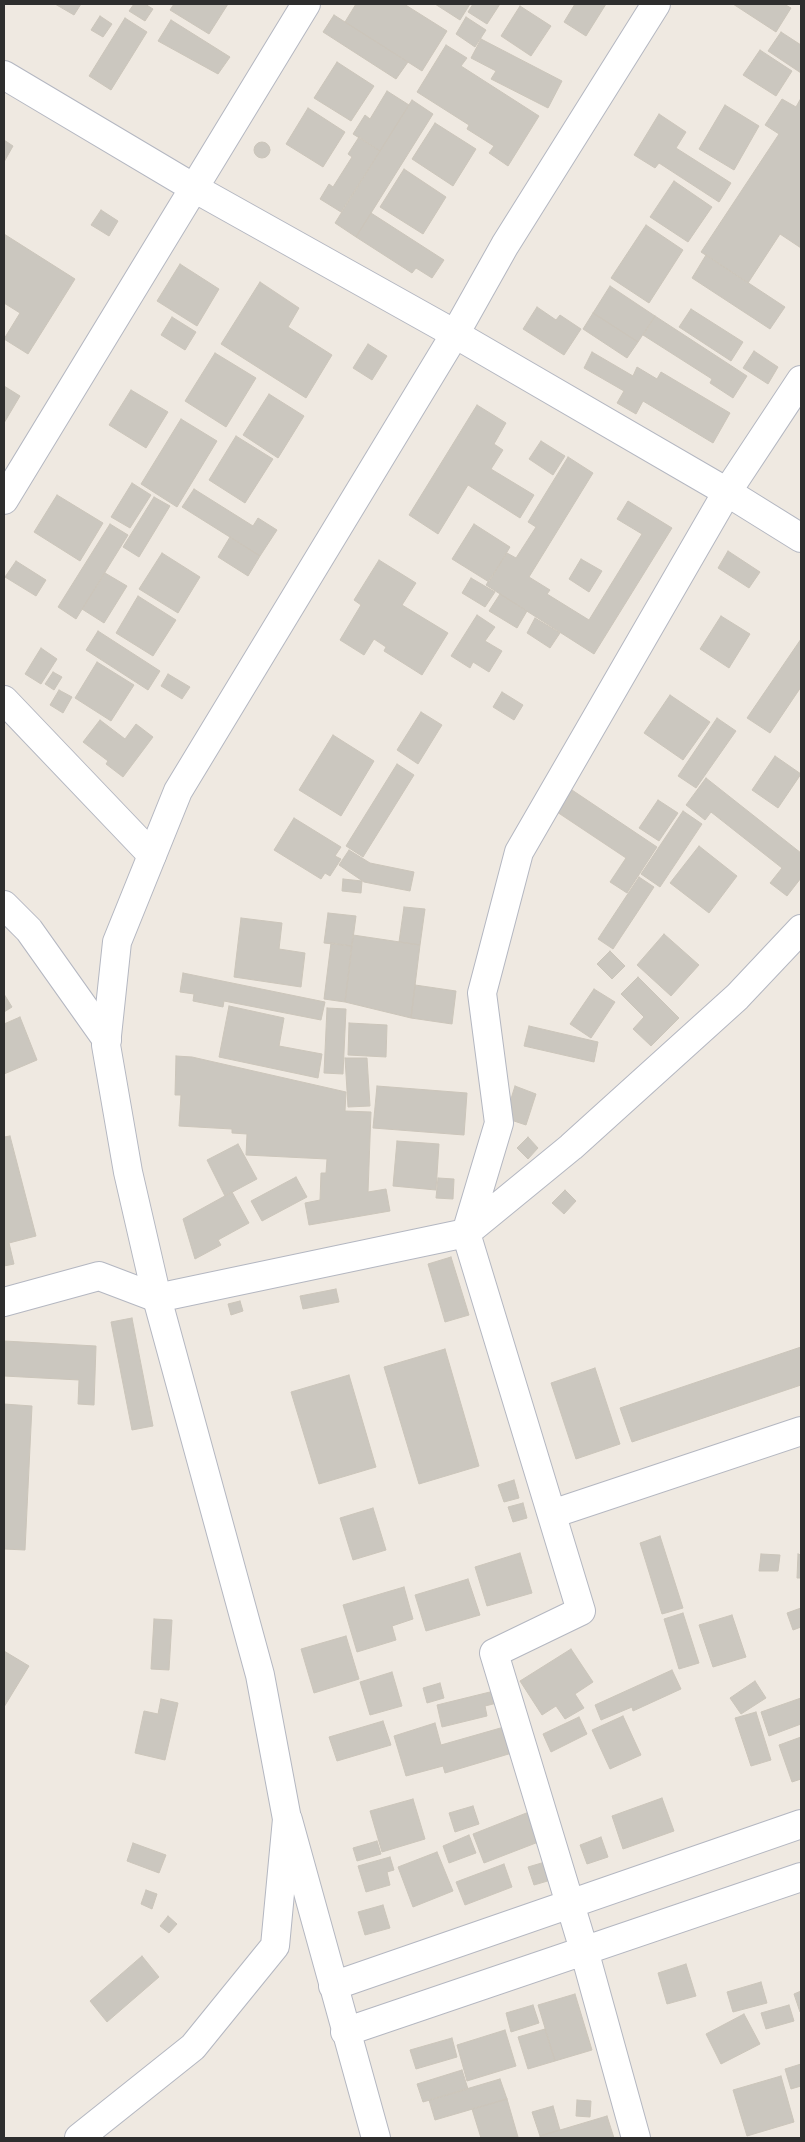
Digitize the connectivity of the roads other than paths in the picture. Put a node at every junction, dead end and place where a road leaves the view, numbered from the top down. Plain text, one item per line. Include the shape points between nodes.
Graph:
1 (306, 4) edge
2 (656, 4) edge
3 (4, 75) edge
4 (194, 188) junction
5 (455, 334) junction
6 (801, 380) edge
7 (727, 492) junction
8 (4, 500) edge
9 (801, 538) edge
10 (4, 700) edge
11 (152, 855) junction
12 (4, 905) edge
13 (801, 929) edge
14 (107, 1040) junction
15 (466, 1233) junction
16 (157, 1298) junction
17 (4, 1302) edge
18 (801, 1431) edge
19 (552, 1514) junction
20 (287, 1819) junction
21 (801, 1824) edge
22 (801, 1877) edge
23 (570, 1904) junction
24 (584, 1950) junction
25 (333, 1986) junction
26 (345, 2032) junction
27 (79, 2138) edge
28 (376, 2138) edge
29 (636, 2138) edge

1 - 4 street
2 - 5 street via 505,245
3 - 4 street
4 - 5 street
4 - 8 street
5 - 7 street
5 - 11 street via 178,791
6 - 7 street
7 - 9 street
7 - 15 street via 519,852 482,993 499,1124
10 - 11 street
11 - 14 street via 117,942
12 - 14 street via 29,930
13 - 15 street via 737,997 571,1147
14 - 16 street via 128,1172
15 - 16 street
15 - 19 street
16 - 17 street via 99,1276
16 - 20 street via 260,1675
18 - 19 street
19 - 23 street via 581,1611 494,1653
20 - 25 street
20 - 27 street via 275,1946 193,2046
21 - 23 street
22 - 24 street
23 - 24 street
23 - 25 street
24 - 26 street
24 - 29 street
25 - 26 street
26 - 28 street

